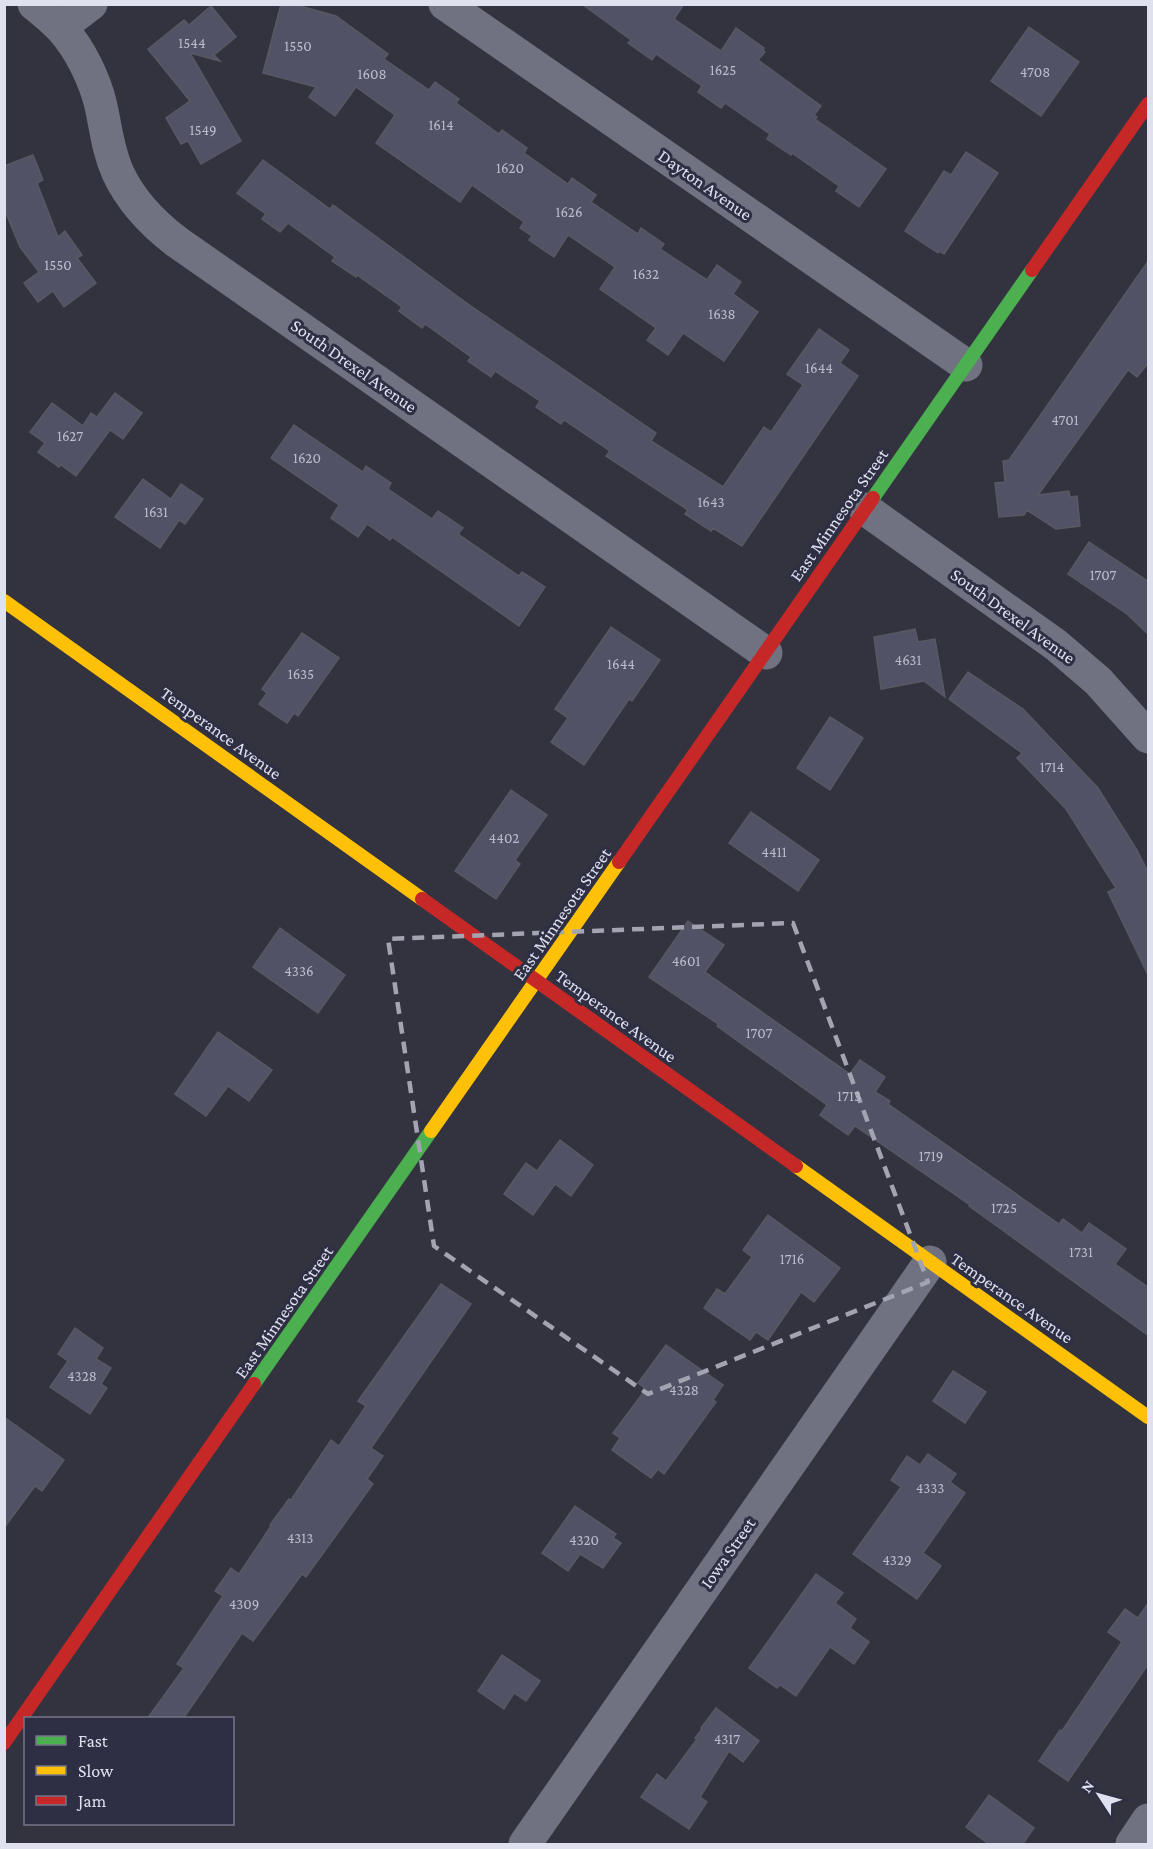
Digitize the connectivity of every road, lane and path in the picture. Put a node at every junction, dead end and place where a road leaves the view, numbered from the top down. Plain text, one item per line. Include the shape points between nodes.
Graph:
1 (34, 4) edge
2 (91, 4) edge
3 (445, 4) edge
4 (61, 27) junction
5 (1149, 105) edge
6 (966, 365) junction
7 (865, 509) junction
8 (4, 601) edge
9 (766, 653) junction
10 (1149, 737) edge
11 (537, 981) junction
12 (930, 1263) junction
13 (1149, 1418) edge
14 (4, 1743) edge
15 (1149, 1820) edge
16 (525, 1845) edge
17 (1132, 1845) edge

1 - 4 street, South Drexel Avenue
2 - 4 street
3 - 6 street, Dayton Avenue
4 - 9 street, South Drexel Avenue via 81,58 100,102 118,174 157,226
5 - 6 street, East Minnesota Street
6 - 7 street, East Minnesota Street
7 - 9 street, East Minnesota Street
7 - 10 street, South Drexel Avenue via 1056,645 1098,681
8 - 11 street, Temperance Avenue
9 - 11 street, East Minnesota Street
11 - 12 street, Temperance Avenue
11 - 14 street, East Minnesota Street
12 - 13 street, Temperance Avenue
12 - 16 street, Iowa Street
15 - 17 street

